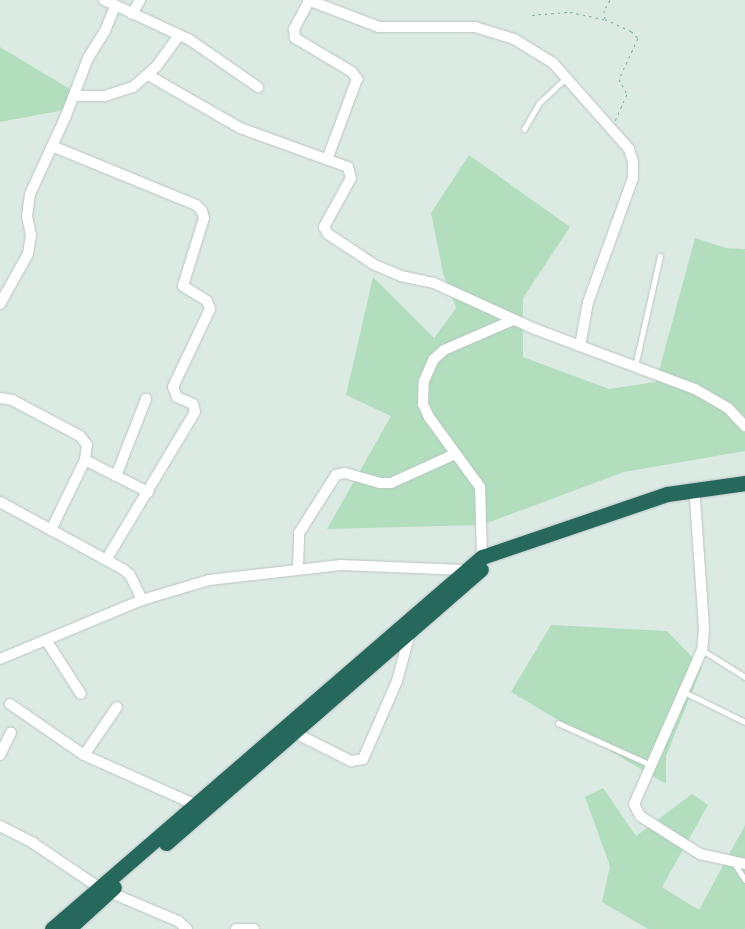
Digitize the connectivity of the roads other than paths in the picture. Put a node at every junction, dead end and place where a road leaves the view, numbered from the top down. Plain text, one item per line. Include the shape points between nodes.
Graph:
1 (104, 0) edge
2 (140, 0) edge
3 (308, 0) edge
4 (321, 3) edge
5 (114, 6) junction
6 (132, 14) junction
7 (179, 35) junction
8 (148, 75) junction
9 (568, 77) junction
10 (258, 87) dead end
11 (74, 96) junction
12 (524, 129) dead end
13 (52, 146) junction
14 (328, 157) junction
15 (660, 256) dead end
16 (0, 304) edge
17 (513, 320) junction
18 (580, 346) junction
19 (635, 366) junction
20 (0, 398) edge
21 (146, 399) dead end
22 (745, 426) edge
23 (454, 454) junction
24 (85, 460) junction
25 (116, 476) junction
26 (745, 483) edge
27 (148, 492) junction
28 (745, 493) edge
29 (695, 500) junction
30 (0, 502) edge
31 (51, 530) junction
32 (482, 557) junction
33 (106, 560) junction
34 (298, 567) junction
35 (465, 570) junction
36 (142, 600) junction
37 (410, 633) junction
38 (46, 640) junction
39 (702, 650) junction
40 (0, 659) edge
41 (745, 678) edge
42 (684, 692) junction
43 (81, 694) dead end
44 (10, 704) dead end
45 (117, 707) dead end
46 (745, 722) edge
47 (558, 723) dead end
48 (11, 732) dead end
49 (295, 733) junction
50 (0, 755) edge
51 (84, 755) junction
52 (651, 765) junction
53 (194, 804) junction
54 (0, 826) edge
55 (734, 864) junction
56 (745, 864) edge
57 (745, 880) edge
58 (104, 890) junction
59 (52, 929) edge
60 (68, 929) edge
61 (187, 929) edge
62 (236, 929) edge
63 (254, 929) edge

1 - 5 street
2 - 6 street
3 - 4 street
3 - 14 street via 294,29 294,38 352,72 357,79
4 - 9 street via 379,27 457,25 488,30 539,53
5 - 6 street
5 - 11 street via 105,31 88,58
6 - 7 street
7 - 8 street
7 - 10 street
8 - 11 street via 119,93 91,98
8 - 14 street via 240,128
9 - 12 lane via 539,103
9 - 18 street via 629,149 634,171 588,302
11 - 13 street
13 - 16 street via 27,206 31,235 28,254
13 - 27 street via 202,211 204,218 183,286 207,301 210,309 173,387 177,397 193,404 195,412
14 - 17 street via 348,167 351,174 325,223 328,234 388,271 434,283
15 - 19 lane
17 - 18 street
17 - 23 street via 444,350 428,369 424,381 424,404 429,418
18 - 19 street
19 - 22 street via 714,398
20 - 24 street via 12,400 80,436 87,445
21 - 25 street
23 - 32 street via 482,493
23 - 34 street via 391,483 345,473 336,475 299,533
24 - 25 street
24 - 31 street
25 - 27 street
26 - 32 highway via 667,494
27 - 33 street
28 - 29 highway
29 - 37 highway via 642,511 494,562 478,572
29 - 39 street via 704,629
30 - 31 street
31 - 33 street
32 - 35 highway
33 - 36 street via 130,575
34 - 35 street via 368,564
34 - 36 street via 209,580
35 - 53 highway
36 - 38 street
37 - 49 highway
37 - 49 street via 397,681 364,759 351,761
38 - 40 street
38 - 43 street
39 - 41 lane
39 - 42 street
42 - 46 lane
42 - 52 street
44 - 51 street
45 - 51 street
47 - 52 lane
48 - 50 street
49 - 58 highway
51 - 53 street
52 - 55 street via 634,804 640,816 700,854
53 - 58 highway
54 - 58 street
55 - 56 street
55 - 57 lane
58 - 59 highway
58 - 60 highway
58 - 61 street via 178,921
62 - 63 street

